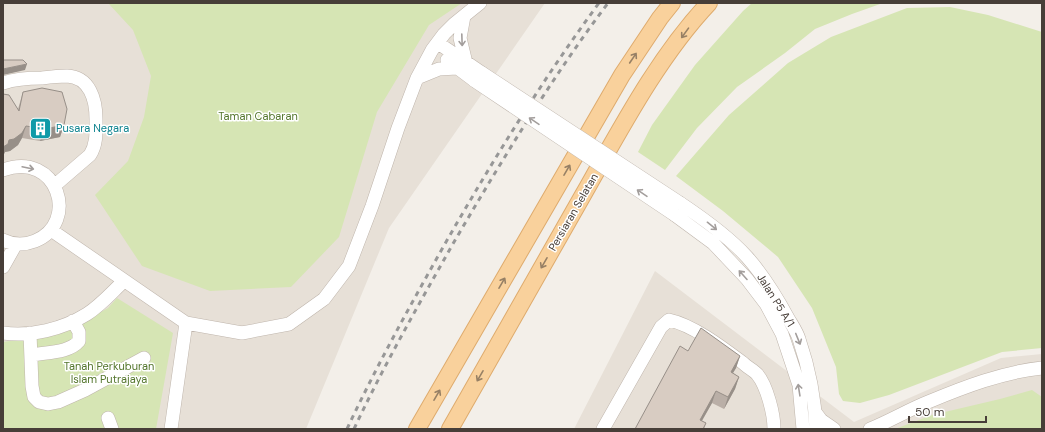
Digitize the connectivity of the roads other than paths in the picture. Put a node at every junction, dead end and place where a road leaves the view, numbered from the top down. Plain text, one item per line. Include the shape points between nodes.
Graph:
1 (480, 3) edge
2 (672, 3) edge
3 (710, 3) edge
4 (464, 16) junction
5 (435, 46) junction
6 (462, 65) junction
7 (479, 77) junction
8 (417, 78) junction
9 (3, 83) edge
10 (3, 170) edge
11 (54, 186) junction
12 (51, 230) junction
13 (3, 240) edge
14 (16, 244) junction
15 (3, 267) edge
16 (124, 281) junction
17 (73, 321) junction
18 (186, 323) junction
19 (3, 333) edge
20 (30, 333) junction
21 (32, 354) junction
22 (144, 358) dead end
23 (1042, 368) edge
24 (815, 412) junction
25 (171, 429) edge
26 (417, 429) edge
27 (450, 429) edge
28 (603, 429) edge
29 (774, 429) edge
30 (803, 429) edge
31 (816, 429) edge
32 (834, 429) edge
33 (870, 429) edge

1 - 4 street
26 -> 2 main road via 622,74
3 -> 27 main road, Persiaran Selatan via 696,17 627,118
4 - 5 street
4 -> 6 street via 460,38
5 - 6 street
5 - 8 street
6 - 7 street
6 - 8 street via 439,69
7 -> 24 street, Jalan P5 A/1, bridge via 680,203 711,224 746,256 780,303 799,338 810,376
30 -> 7 street, Jalan P5 A/1, bridge via 799,386 782,334 766,304 747,279 713,244 675,215
8 - 18 street via 349,266 324,299 289,324 242,333
9 - 11 street via 68,76 80,80 90,88 96,116 94,148 90,155
10 -> 11 street via 14,166 28,166 40,171
11 - 12 street via 58,192 60,205 58,218
12 - 14 street via 41,239 29,244
12 - 16 street
13 - 14 street
14 - 15 street
16 - 17 street via 88,314
16 - 18 street
17 - 20 street via 51,330
17 - 21 street via 79,336 75,346
18 - 25 street
19 - 20 street
20 - 21 street
21 - 22 street via 34,397 39,402 48,404 85,390
23 - 33 street via 980,382 927,402
24 - 31 street, Jalan P5 A/1
24 - 32 street
28 - 29 street via 661,327 669,320 678,322 718,344 758,374 768,395

